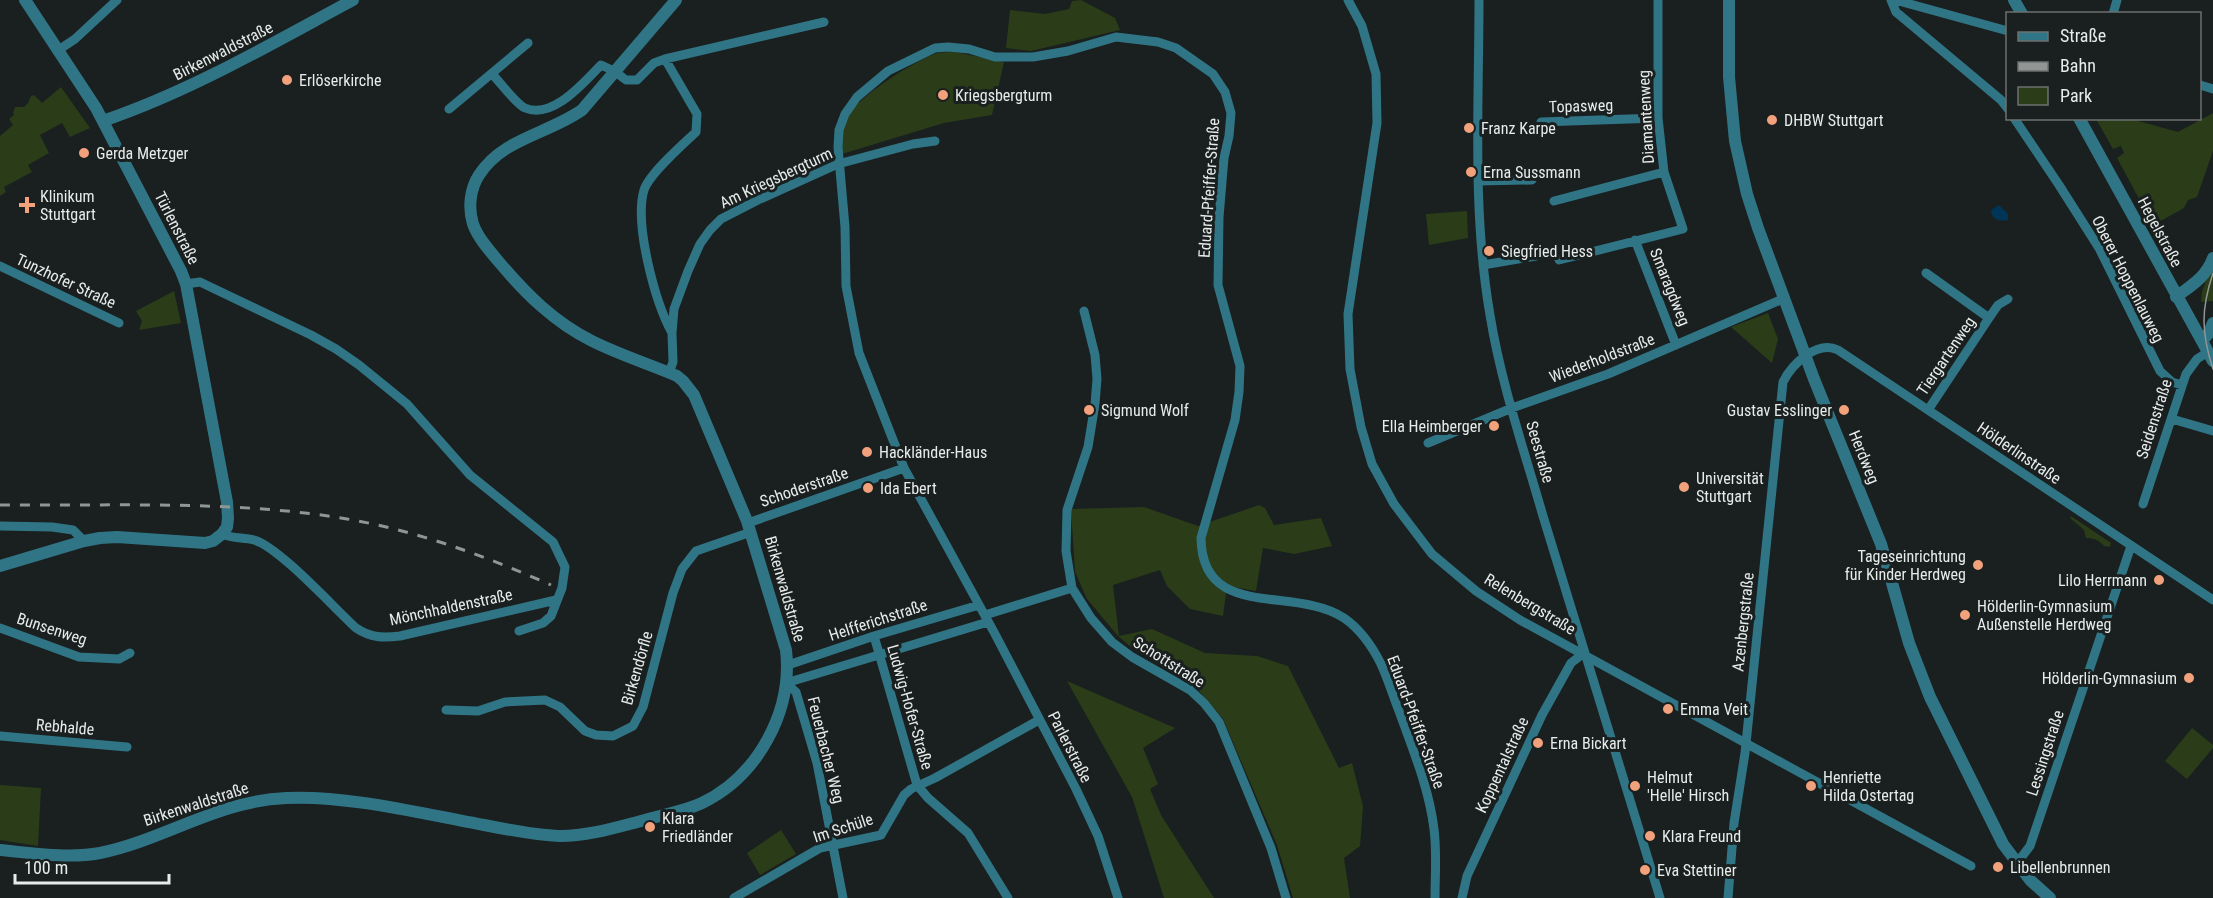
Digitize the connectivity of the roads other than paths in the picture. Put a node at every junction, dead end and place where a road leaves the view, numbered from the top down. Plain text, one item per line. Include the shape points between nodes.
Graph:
1 (25, 0) edge
2 (117, 0) edge
3 (353, 0) edge
4 (676, 0) edge
5 (1348, 0) edge
6 (1479, 0) edge
7 (1658, 0) edge
8 (1729, 0) edge
9 (1893, 0) edge
10 (824, 22) dead end
11 (2006, 31) edge
12 (528, 43) dead end
13 (57, 51) junction
14 (665, 59) junction
15 (614, 71) junction
16 (492, 74) junction
17 (2006, 108) edge
18 (449, 109) dead end
19 (1658, 118) junction
20 (2015, 120) edge
21 (2080, 120) edge
22 (103, 121) junction
23 (1541, 122) dead end
24 (935, 141) dead end
25 (838, 164) junction
26 (1664, 172) junction
27 (1532, 180) dead end
28 (1478, 181) junction
29 (1554, 201) dead end
30 (1683, 229) joint
31 (1635, 240) junction
32 (1536, 256) dead end
33 (2213, 258) edge
34 (1559, 260) dead end
35 (1483, 265) junction
36 (0, 266) edge
37 (1926, 273) dead end
38 (186, 285) junction
39 (2176, 297) junction
40 (1785, 298) junction
41 (2008, 299) dead end
42 (1084, 311) dead end
43 (1989, 318) junction
44 (120, 323) dead end
45 (2213, 323) edge
46 (672, 333) junction
47 (1676, 345) junction
48 (2208, 351) edge
49 (1806, 357) junction
50 (669, 373) junction
51 (2182, 385) junction
52 (1512, 408) junction
53 (1928, 410) junction
54 (2172, 418) junction
55 (2213, 431) edge
56 (1428, 443) dead end
57 (904, 468) junction
58 (2143, 504) dead end
59 (0, 526) edge
60 (749, 527) junction
61 (222, 534) junction
62 (84, 541) junction
63 (2131, 546) junction
64 (0, 566) edge
65 (1072, 588) junction
66 (556, 600) junction
67 (2213, 600) edge
68 (979, 605) junction
69 (986, 619) junction
70 (0, 628) edge
71 (519, 631) dead end
72 (874, 636) junction
73 (130, 653) dead end
74 (1584, 653) junction
75 (879, 654) junction
76 (788, 665) junction
77 (786, 683) junction
78 (446, 710) dead end
79 (1039, 720) junction
80 (0, 736) edge
81 (1745, 742) junction
82 (127, 747) dead end
83 (917, 785) junction
84 (832, 845) junction
85 (0, 850) edge
86 (2017, 863) junction
87 (1971, 866) dead end
88 (734, 898) edge
89 (843, 898) edge
90 (1008, 898) edge
91 (1118, 898) edge
92 (1286, 898) edge
93 (1435, 898) edge
94 (1462, 898) edge
95 (1660, 898) edge
96 (1728, 898) edge
97 (2050, 898) edge

1 - 13 street, Türlenstraße
2 - 13 street
3 - 22 street, Birkenwaldstraße via 212,76
4 - 15 street, Birkenwaldstraße
5 - 74 street, Relenbergstraße via 1362,26 1376,74 1377,123 1348,314 1350,369 1360,427 1372,464 1394,504 1432,554 1476,591
6 - 28 street, Seestraße
7 - 19 street, Diamantenweg
8 - 40 street, Herdweg via 1729,71 1735,141 1747,194
9 - 11 street
9 - 17 street via 1896,12
10 - 14 street
12 - 16 street
13 - 22 street, Türlenstraße
14 - 15 street via 654,63 637,80 626,80
14 - 46 street via 697,114 696,132 645,189 641,217 662,314
15 - 16 street via 602,65 570,96 542,110 524,107
15 - 50 street, Birkenwaldstraße via 573,117 496,156 478,176 470,197 473,223 484,244 548,312 592,341
16 - 18 street
19 - 23 street, Topasweg
19 - 26 street, Diamantenweg
20 - 51 street, Oberer Hoppenlauweg via 2098,248 2160,371
21 - 39 street, Hegelstraße
22 - 38 street, Türlenstraße
24 - 25 street, Am Kriegsbergturm
25 - 46 street, Am Kriegsbergturm via 721,219 710,230 688,271 674,309
25 - 57 street, Eduard-Pfeiffer-Straße via 846,286 859,353
25 - 93 street, Eduard-Pfeiffer-Straße via 839,130 857,97 888,71 935,48 969,49 995,57 1033,57 1116,37 1176,48 1213,74 1225,92 1231,113 1219,217 1218,285 1240,366 1235,420 1201,538 1201,554 1213,579 1229,591 1321,607 1344,618 1364,636 1381,664 1428,796 1434,831
26 - 29 street
26 - 30 street, Diamantenweg
27 - 28 street
28 - 35 street, Seestraße
30 - 31 street, Smaragdweg
31 - 34 street, Smaragdweg
31 - 47 street, Smaragdweg
32 - 35 street
33 - 39 street via 2202,277
35 - 52 street, Seestraße via 1490,315
36 - 44 street, Tunzhofer Straße
37 - 43 street, Tiergartenweg
38 - 61 street, Türlenstraße via 227,502 228,518
38 - 66 street via 200,282 311,335 343,354 407,404 470,475 553,542 565,567
39 - 48 street, Hegelstraße
40 - 47 street, Wiederholdstraße
40 - 49 street, Herdweg
41 - 43 street, Tiergartenweg
42 - 65 street, Schottstraße via 1097,379 1088,447 1067,510 1066,551
43 - 53 street, Tiergartenweg
45 - 48 street, Seidenstraße
46 - 50 street, Am Kriegsbergturm via 673,362
47 - 52 street, Wiederholdstraße
48 - 51 street, Seidenstraße via 2197,359
49 - 53 street, Hölderlinstraße via 1820,347 1835,348
49 - 81 street, Azenbergstraße via 1783,382
49 - 86 street, Herdweg via 1881,544 1909,642 1930,697 1990,820
50 - 60 street, Birkenwaldstraße via 683,381 694,395
51 - 54 street, Seidenstraße
52 - 56 street, Wiederholdstraße
52 - 74 street, Seestraße
53 - 63 street, Hölderlinstraße
54 - 55 street
54 - 58 street, Seidenstraße
57 - 60 street, Schoderstraße
57 - 68 street, Eduard-Pfeiffer-Straße
59 - 62 street via 73,530
60 - 76 street, Birkenwaldstraße
60 - 78 street, Birkendörfle via 696,550 682,569 643,707 633,726 613,736 596,735 545,700 505,702 478,711
61 - 62 street, Mönchhaldenstraße via 205,543 117,537
61 - 66 street, Mönchhaldenstraße via 255,540 275,551 356,628 372,637 400,636
62 - 64 street, Mönchhaldenstraße
63 - 67 street, Hölderlinstraße
63 - 86 street, Lessingstraße via 2030,846
65 - 69 street, Helfferichstraße
65 - 92 street, Schottstraße via 1112,642 1190,690 1219,722 1271,848
66 - 71 street via 551,616 543,623
68 - 69 street, Eduard-Pfeiffer-Straße
68 - 72 street, Helfferichstraße
69 - 75 street, Helfferichstraße
69 - 79 street, Parlerstraße
70 - 73 street, Bunsenweg via 79,657 119,659
72 - 75 street, Ludwig-Hofer-Straße
72 - 76 street, Helfferichstraße
74 - 81 street, Relenbergstraße
74 - 94 street, Koppentalstraße via 1570,663 1542,715 1467,876
74 - 95 street, Seestraße
75 - 77 street, Helfferichstraße
75 - 83 street, Ludwig-Hofer-Straße
76 - 77 street, Birkenwaldstraße
77 - 84 street, Feuerbacher Weg via 796,692 817,763
77 - 85 street, Birkenwaldstraße via 778,715 762,750 720,793 700,804 599,832 567,836 535,833 339,801 287,798 244,803 98,853
79 - 83 street, Im Schüle
79 - 91 street, Parlerstraße via 1098,836
80 - 82 street, Rebhalde
81 - 87 street, Relenbergstraße
81 - 96 street, Azenbergstraße
83 - 84 street, Im Schüle via 904,795 881,835
83 - 90 street, Ludwig-Hofer-Straße via 968,833
84 - 88 street, Im Schüle via 820,848
84 - 89 street, Feuerbacher Weg
86 - 97 street, Herdweg

